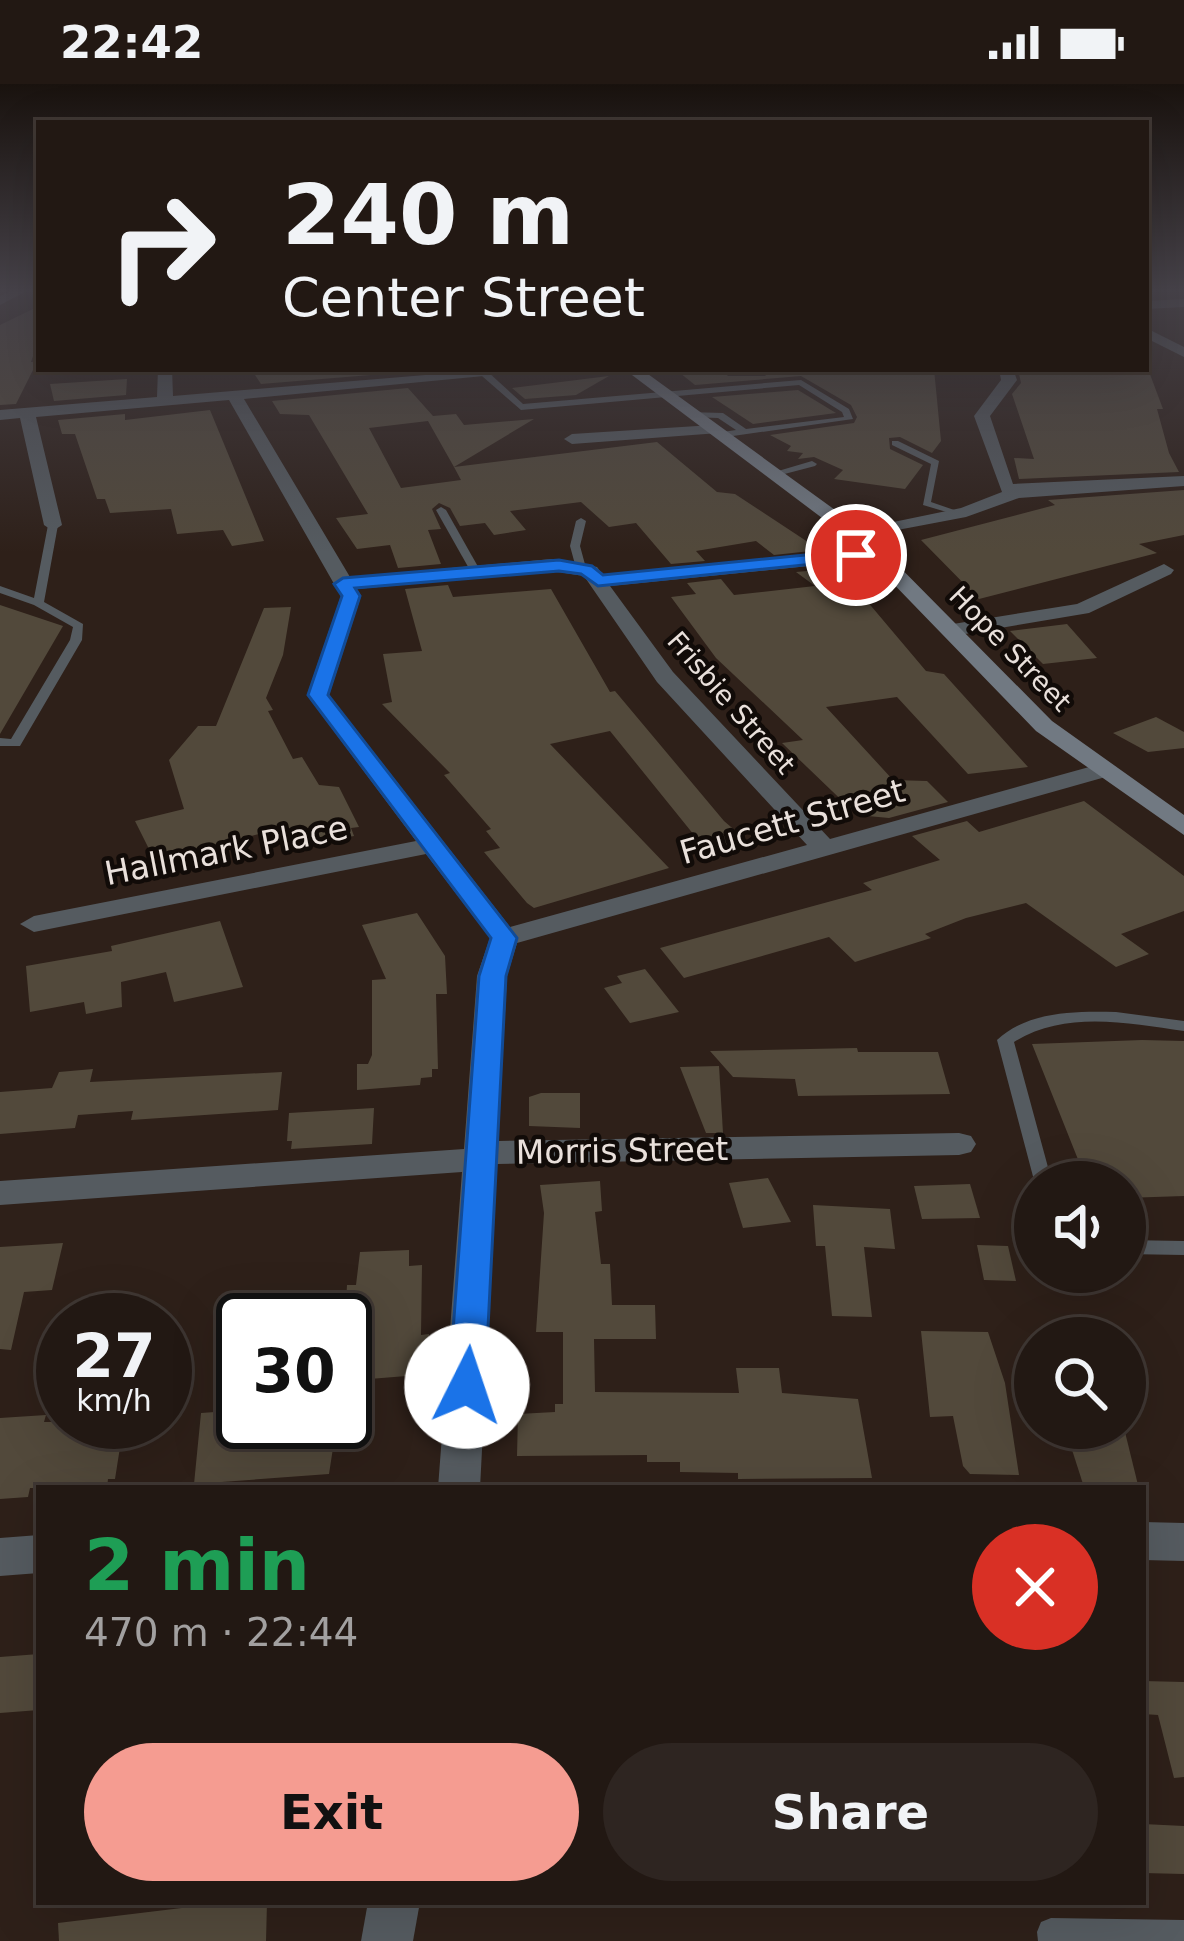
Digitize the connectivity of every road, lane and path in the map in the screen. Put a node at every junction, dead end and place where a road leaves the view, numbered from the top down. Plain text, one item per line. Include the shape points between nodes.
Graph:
1 (165, 379) edge
2 (426, 379) edge
3 (489, 379) edge
4 (644, 379) edge
5 (1009, 379) edge
6 (234, 394) junction
7 (665, 395) junction
8 (165, 400) junction
9 (27, 412) junction
10 (0, 415) edge
11 (691, 415) junction
12 (716, 432) junction
13 (744, 432) junction
14 (572, 439) dead end
15 (895, 443) dead end
16 (812, 464) dead end
17 (773, 474) junction
18 (1184, 481) edge
19 (1016, 494) junction
20 (441, 511) dead end
21 (956, 514) junction
22 (581, 521) dead end
23 (53, 525) joint
24 (857, 535) junction
25 (878, 553) junction
26 (1164, 570) dead end
27 (476, 572) junction
28 (590, 574) junction
29 (343, 584) junction
30 (0, 589) edge
31 (38, 603) junction
32 (953, 630) junction
33 (0, 742) edge
34 (1100, 771) junction
35 (1184, 827) edge
36 (433, 845) junction
37 (826, 850) junction
38 (34, 924) dead end
39 (504, 938) junction
40 (1184, 1026) edge
41 (959, 1144) dead end
42 (483, 1157) junction
43 (1037, 1161) edge
44 (0, 1193) edge
45 (1146, 1247) edge
46 (1184, 1247) edge
47 (459, 1485) edge
48 (1146, 1541) edge
49 (1184, 1542) edge
50 (36, 1554) edge
51 (0, 1557) edge
52 (394, 1905) edge
53 (1184, 1934) edge
54 (388, 1941) edge
55 (1052, 1941) edge

1 - 8 street
2 - 6 street
3 - 7 lane via 521,407
4 - 7 main road, Hope Street
5 - 19 street via 983,410 983,428 1005,487
6 - 8 street
6 - 29 street
7 - 11 main road, Hope Street
7 - 13 lane via 801,382 849,419
8 - 9 street
9 - 10 street
9 - 23 street
11 - 12 main road, Hope Street
11 - 13 lane via 720,415
12 - 13 lane
12 - 14 street
12 - 17 main road, Hope Street
15 - 21 lane via 936,464 926,503
16 - 17 lane
17 - 24 main road, Hope Street
18 - 19 street
19 - 21 street
20 - 27 lane
21 - 24 street
22 - 28 lane via 575,546
23 - 31 lane
24 - 25 main road, Hope Street
25 - 28 street
25 - 32 main road, Hope Street
26 - 32 street via 1067,614
27 - 28 street
27 - 29 street
28 - 37 street, Frisbie Street via 665,676
29 - 36 street via 351,596 318,695
30 - 31 lane
31 - 33 lane via 73,619 76,640 15,743
32 - 34 main road, Hope Street via 1043,726
34 - 35 main road, Hope Street
34 - 37 street, Faucett Street
36 - 38 street, Hallmark Place
36 - 39 street
37 - 39 street, Faucett Street
39 - 42 street via 492,976
40 - 43 lane via 1038,1021 1005,1040
41 - 42 street, Morris Street via 515,1149
42 - 44 street, Morris Street
42 - 47 street
45 - 46 lane
48 - 49 street
50 - 51 street
52 - 54 street
53 - 55 lane via 1051,1932

